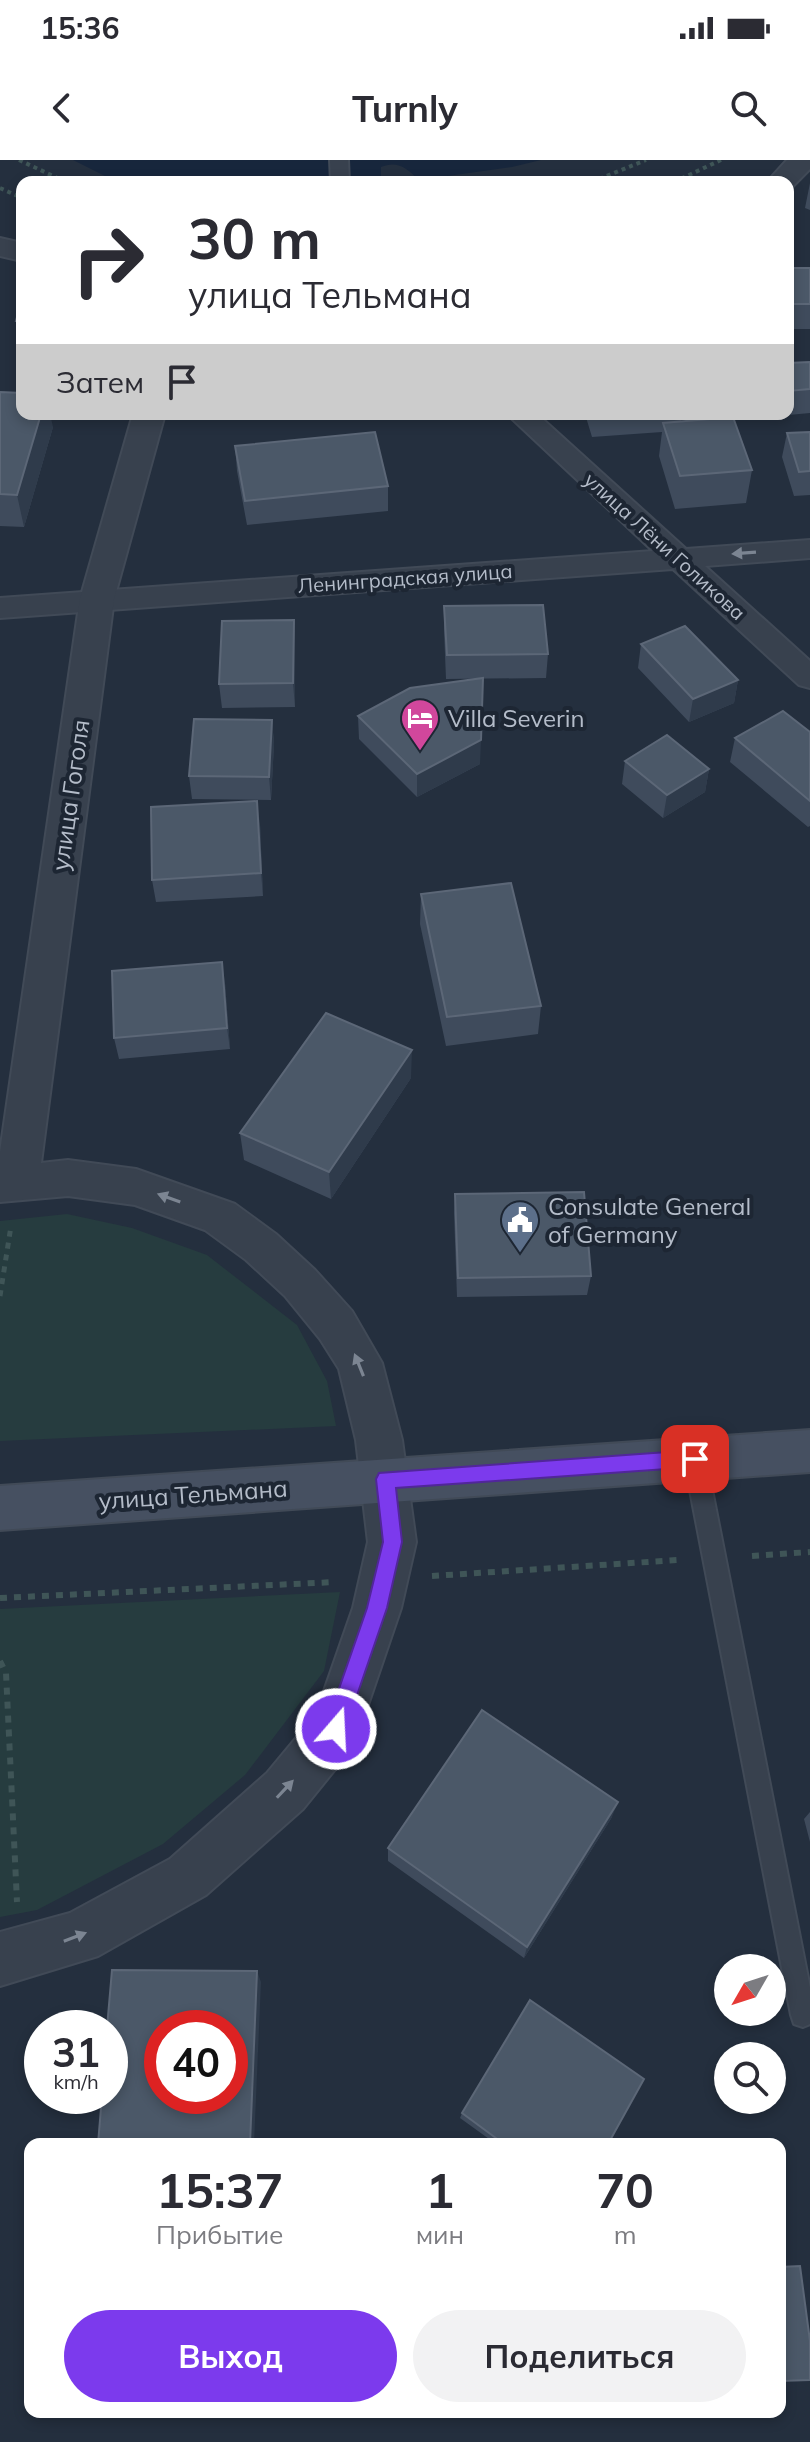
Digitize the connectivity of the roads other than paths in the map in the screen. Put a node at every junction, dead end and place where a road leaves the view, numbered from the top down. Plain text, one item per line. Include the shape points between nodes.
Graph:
1 (803, 160) edge
2 (787, 176) edge
3 (147, 420) edge
4 (528, 420) edge
5 (810, 549) edge
6 (679, 558) junction
7 (97, 599) junction
8 (0, 608) edge
9 (810, 678) edge
10 (9, 1182) edge
11 (810, 1451) edge
12 (695, 1459) junction
13 (385, 1479) junction
14 (0, 1508) edge
15 (10, 1957) edge
16 (803, 2015) dead end

1 - 2 street
3 - 7 street, улица Гоголя
4 - 6 street, улица Лёни Голикова
5 -> 6 street, Ленинградская улица
6 - 7 street, Ленинградская улица
6 - 9 street, улица Лёни Голикова
7 - 8 street, Ленинградская улица
7 - 10 street, улица Гоголя
13 -> 10 street via 360,1363 336,1325 261,1247 220,1217 136,1187 68,1178
11 - 12 main road, улица Тельмана
12 - 13 main road, улица Тельмана
12 - 16 lane
13 - 14 main road, улица Тельмана
15 -> 13 street via 79,1937 188,1877 285,1791 336,1729 377,1608 392,1542

